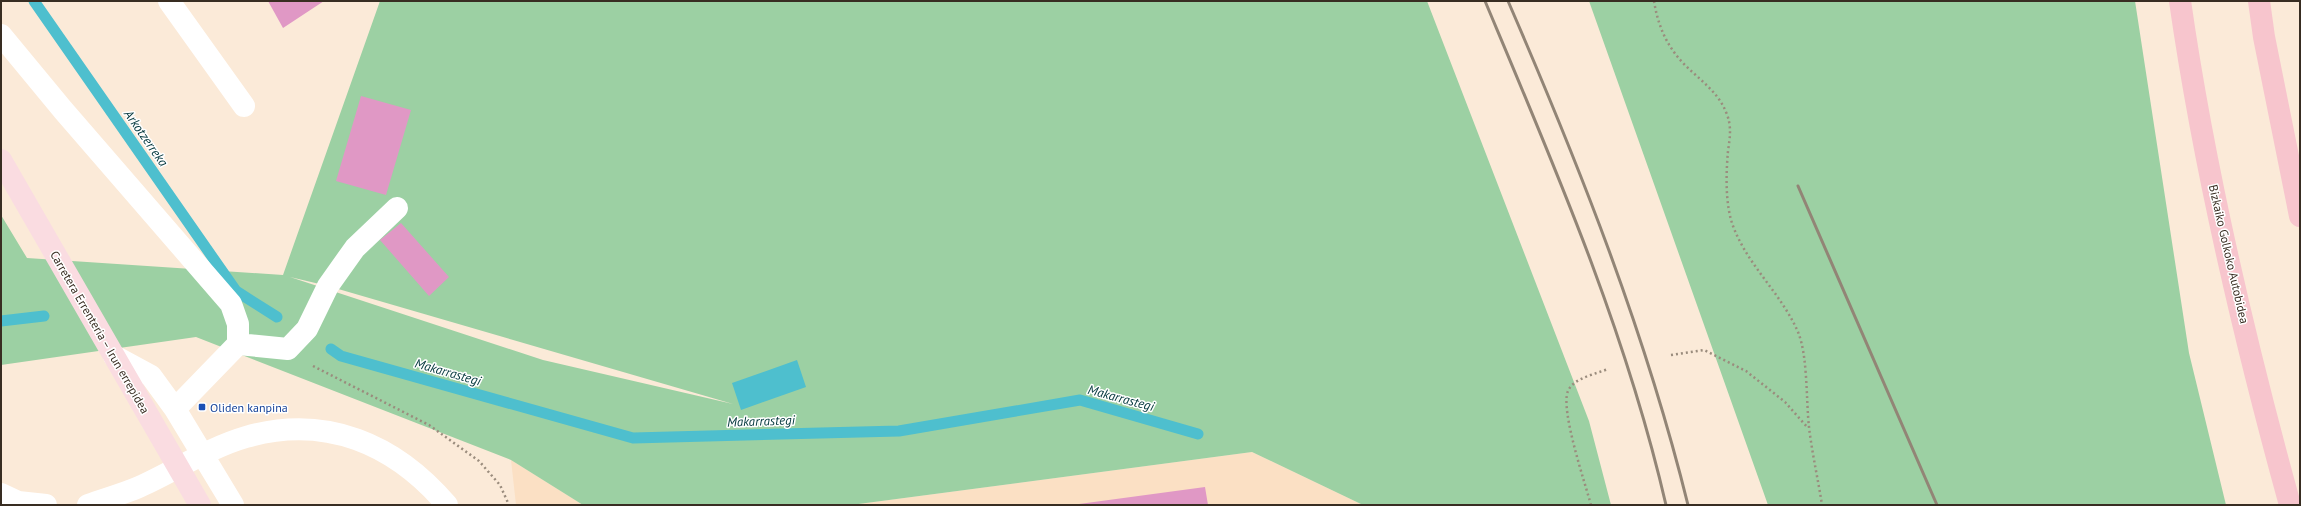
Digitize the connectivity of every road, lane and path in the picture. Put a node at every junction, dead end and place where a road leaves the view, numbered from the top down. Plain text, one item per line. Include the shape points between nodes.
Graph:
1 (169, 1) edge
2 (1654, 1) edge
3 (2180, 1) edge
4 (2259, 1) edge
5 (1, 35) edge
6 (244, 106) dead end
7 (1, 160) edge
8 (397, 208) dead end
9 (2300, 216) edge
10 (238, 344) junction
11 (288, 349) junction
12 (1671, 355) dead end
13 (114, 356) junction
14 (1608, 369) dead end
15 (175, 409) junction
16 (1809, 429) junction
17 (138, 487) junction
18 (13, 500) edge
19 (46, 505) edge
20 (88, 505) edge
21 (123, 505) edge
22 (200, 505) edge
23 (233, 505) edge
24 (447, 505) edge
25 (509, 505) edge
26 (1591, 505) edge
27 (1822, 505) edge
28 (2290, 505) edge

1 - 6 street
2 - 16 path via 1656,16 1665,40 1685,65 1709,87 1726,112 1731,135 1728,151 1728,191 1733,225 1749,259 1798,332 1806,381
3 - 28 highway, Bizkaiko Golkoko Autobidea via 2190,72 2225,241
4 - 9 highway
5 - 10 street via 231,304 238,324
7 - 13 main road, Carretera Errenteria – Irun errepidea
8 - 11 street via 355,248 328,286 307,330
10 - 11 street
10 - 15 street
11 - 25 path via 314,367 429,424 479,461 500,485
12 - 16 path via 1704,350 1746,371 1785,402
13 - 15 street via 151,376
13 - 22 main road, Carretera Errenteria – Irun errepidea
14 - 26 path via 1578,380 1568,390 1565,407
15 - 23 street
16 - 27 path
17 - 20 street
17 - 21 street
17 - 24 street via 246,437 273,431 320,430 351,437 392,454 423,478
18 - 19 street

